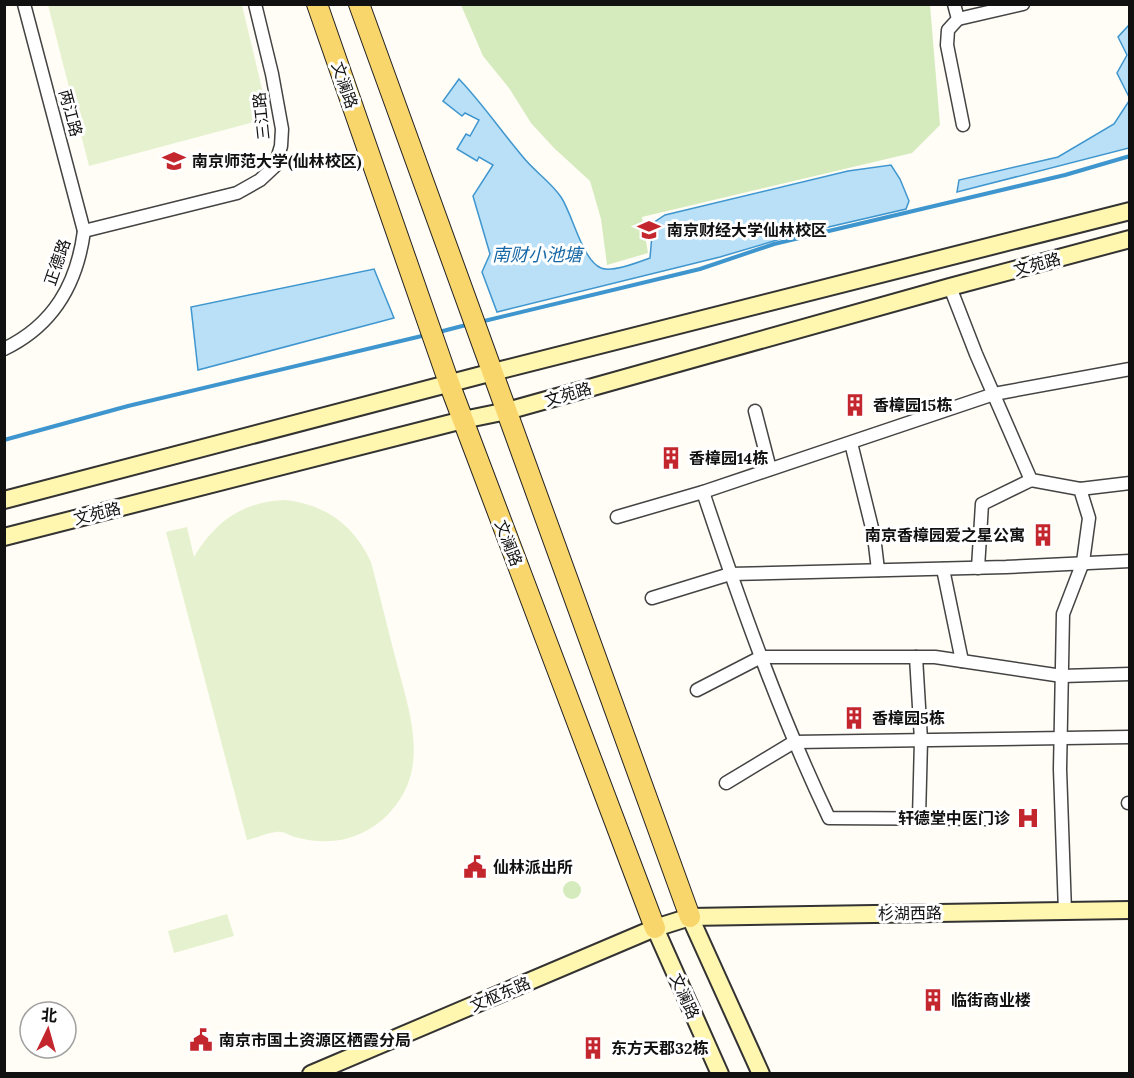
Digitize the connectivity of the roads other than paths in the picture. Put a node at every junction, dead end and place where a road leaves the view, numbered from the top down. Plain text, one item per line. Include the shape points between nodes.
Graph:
1 (24, 4) edge
2 (255, 4) edge
3 (317, 4) edge
4 (359, 4) edge
5 (954, 4) edge
6 (1023, 4) edge
7 (958, 19) junction
8 (963, 125) dead end
9 (1130, 212) edge
10 (84, 231) junction
11 (1130, 239) edge
12 (950, 287) junction
13 (4, 349) edge
14 (1130, 369) edge
15 (493, 372) junction
16 (449, 383) junction
17 (994, 394) junction
18 (507, 411) junction
19 (755, 411) dead end
20 (463, 420) junction
21 (851, 443) junction
22 (770, 469) junction
23 (1031, 480) junction
24 (1130, 483) edge
25 (1080, 489) junction
26 (703, 492) junction
27 (4, 500) edge
28 (617, 517) dead end
29 (4, 537) edge
30 (1130, 561) edge
31 (1083, 562) junction
32 (978, 568) junction
33 (943, 569) junction
34 (878, 570) junction
35 (730, 574) junction
36 (652, 598) dead end
37 (761, 657) junction
38 (915, 657) junction
39 (962, 661) junction
40 (1130, 674) edge
41 (1062, 676) junction
42 (698, 690) dead end
43 (1060, 737) junction
44 (1130, 737) edge
45 (921, 740) junction
46 (794, 742) junction
47 (726, 783) dead end
48 (920, 818) junction
49 (987, 819) dead end
50 (1130, 910) edge
51 (1065, 912) junction
52 (690, 917) junction
53 (655, 928) junction
54 (311, 1074) edge
55 (720, 1074) edge
56 (761, 1074) edge

1 - 10 street, 两江路
2 - 10 street, 三江路 via 282,129 275,166 237,193
3 - 16 main road, 文澜路
4 - 15 main road
5 - 7 street
6 - 7 street
7 - 8 street via 948,30 947,45
9 - 15 main road, 文苑路
10 - 13 street, 正德路 via 68,290 43,324
11 - 12 main road, 文苑路
12 - 17 street
12 - 18 main road, 文苑路
14 - 17 street
15 - 16 main road, 文苑路
15 - 18 main road
16 - 20 main road, 文澜路
16 - 27 main road, 文苑路
17 - 21 street
17 - 23 street
18 - 20 main road, 文苑路
18 - 52 main road
19 - 22 street
20 - 29 main road, 文苑路
20 - 53 main road, 文澜路
21 - 22 street
21 - 34 street via 874,536
22 - 26 street
23 - 25 street
23 - 32 street via 982,504
24 - 25 street
25 - 31 street via 1089,518
26 - 28 street
26 - 35 street
30 - 31 street
31 - 32 street
31 - 41 street via 1063,614
32 - 33 street
33 - 34 street
33 - 39 street
34 - 35 street
35 - 36 street
35 - 37 street
37 - 38 street
37 - 42 street
37 - 46 street
38 - 39 street
38 - 45 street
39 - 41 street
40 - 41 street
41 - 43 street
43 - 44 street
43 - 45 street
43 - 51 street
45 - 46 street
45 - 48 street
46 - 47 street
46 - 48 street via 829,818
48 - 49 street
50 - 51 main road, 杉湖西路
51 - 52 main road, 杉湖西路
52 - 53 main road, 文枢东路
52 - 56 main road
53 - 54 main road, 文枢东路
53 - 55 main road, 文澜路

